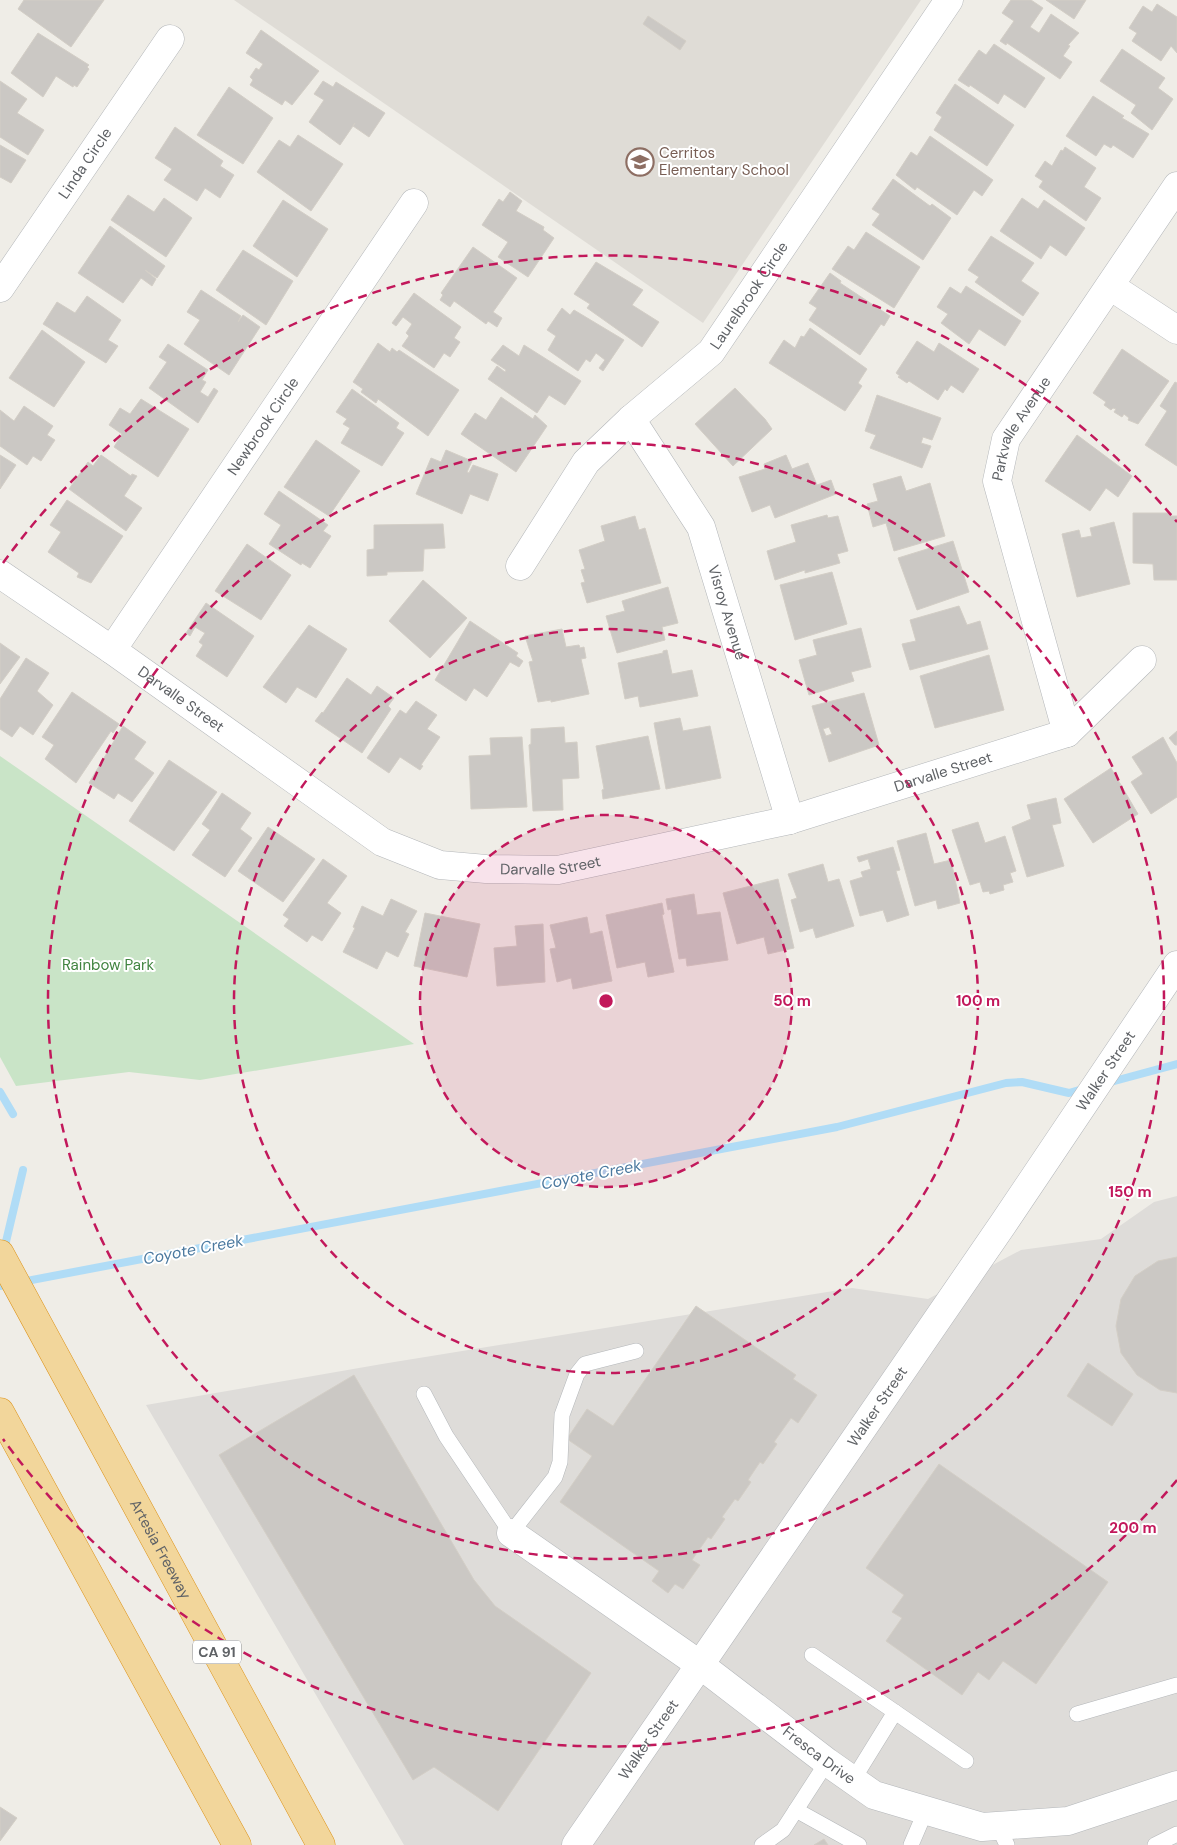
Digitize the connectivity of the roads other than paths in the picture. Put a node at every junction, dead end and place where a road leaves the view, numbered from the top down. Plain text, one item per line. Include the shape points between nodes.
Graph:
1 (949, 0) edge
2 (170, 39) dead end
3 (1177, 186) edge
4 (414, 203) dead end
5 (1110, 286) junction
6 (0, 288) edge
7 (1177, 330) edge
8 (631, 419) junction
9 (520, 566) dead end
10 (0, 574) edge
11 (112, 650) junction
12 (1142, 660) dead end
13 (1067, 733) junction
14 (790, 820) junction
15 (1177, 965) edge
16 (0, 1254) edge
17 (636, 1351) dead end
18 (424, 1394) dead end
19 (0, 1412) edge
20 (511, 1533) junction
21 (812, 1655) dead end
22 (699, 1664) junction
23 (1177, 1685) edge
24 (895, 1712) junction
25 (1077, 1714) dead end
26 (966, 1761) dead end
27 (827, 1762) junction
28 (853, 1780) junction
29 (1177, 1785) edge
30 (796, 1810) junction
31 (926, 1810) junction
32 (1177, 1834) edge
33 (1002, 1836) edge
34 (238, 1845) edge
35 (321, 1845) edge
36 (576, 1845) edge
37 (762, 1845) edge
38 (859, 1845) edge
39 (911, 1845) edge
40 (1155, 1845) edge

1 - 8 street, Laurelbrook Circle via 710,352
2 - 6 street, Linda Circle
3 - 5 street, Parkvalle Avenue
4 - 11 street, Newbrook Circle
5 - 7 street
5 - 13 street, Parkvalle Avenue via 1006,438 997,481
8 - 9 street, Laurelbrook Circle via 586,462
8 - 14 street, Visroy Avenue via 702,527
10 - 11 street, Darvalle Street
11 - 14 street, Darvalle Street via 382,842 440,865 558,870
12 - 13 street, Darvalle Street
13 - 14 street, Darvalle Street
15 - 22 street, Walker Street via 1003,1224
16 - 35 highway, Artesia Freeway / CA 91
17 - 20 lane via 585,1364 578,1374 562,1415 560,1462 555,1477
18 - 20 lane via 446,1436
19 - 34 highway
20 - 22 street, Fresca Drive
21 - 24 lane
22 - 27 street, Fresca Drive
22 - 36 street, Walker Street
23 - 25 lane
24 - 26 lane
24 - 28 lane
27 - 28 street, Fresca Drive
27 - 30 lane
28 - 31 street, Fresca Drive via 874,1795
29 - 33 street, Fresca Drive via 1068,1821
30 - 37 lane via 783,1830
30 - 38 lane
31 - 33 street, Fresca Drive
31 - 39 lane
32 - 40 lane

